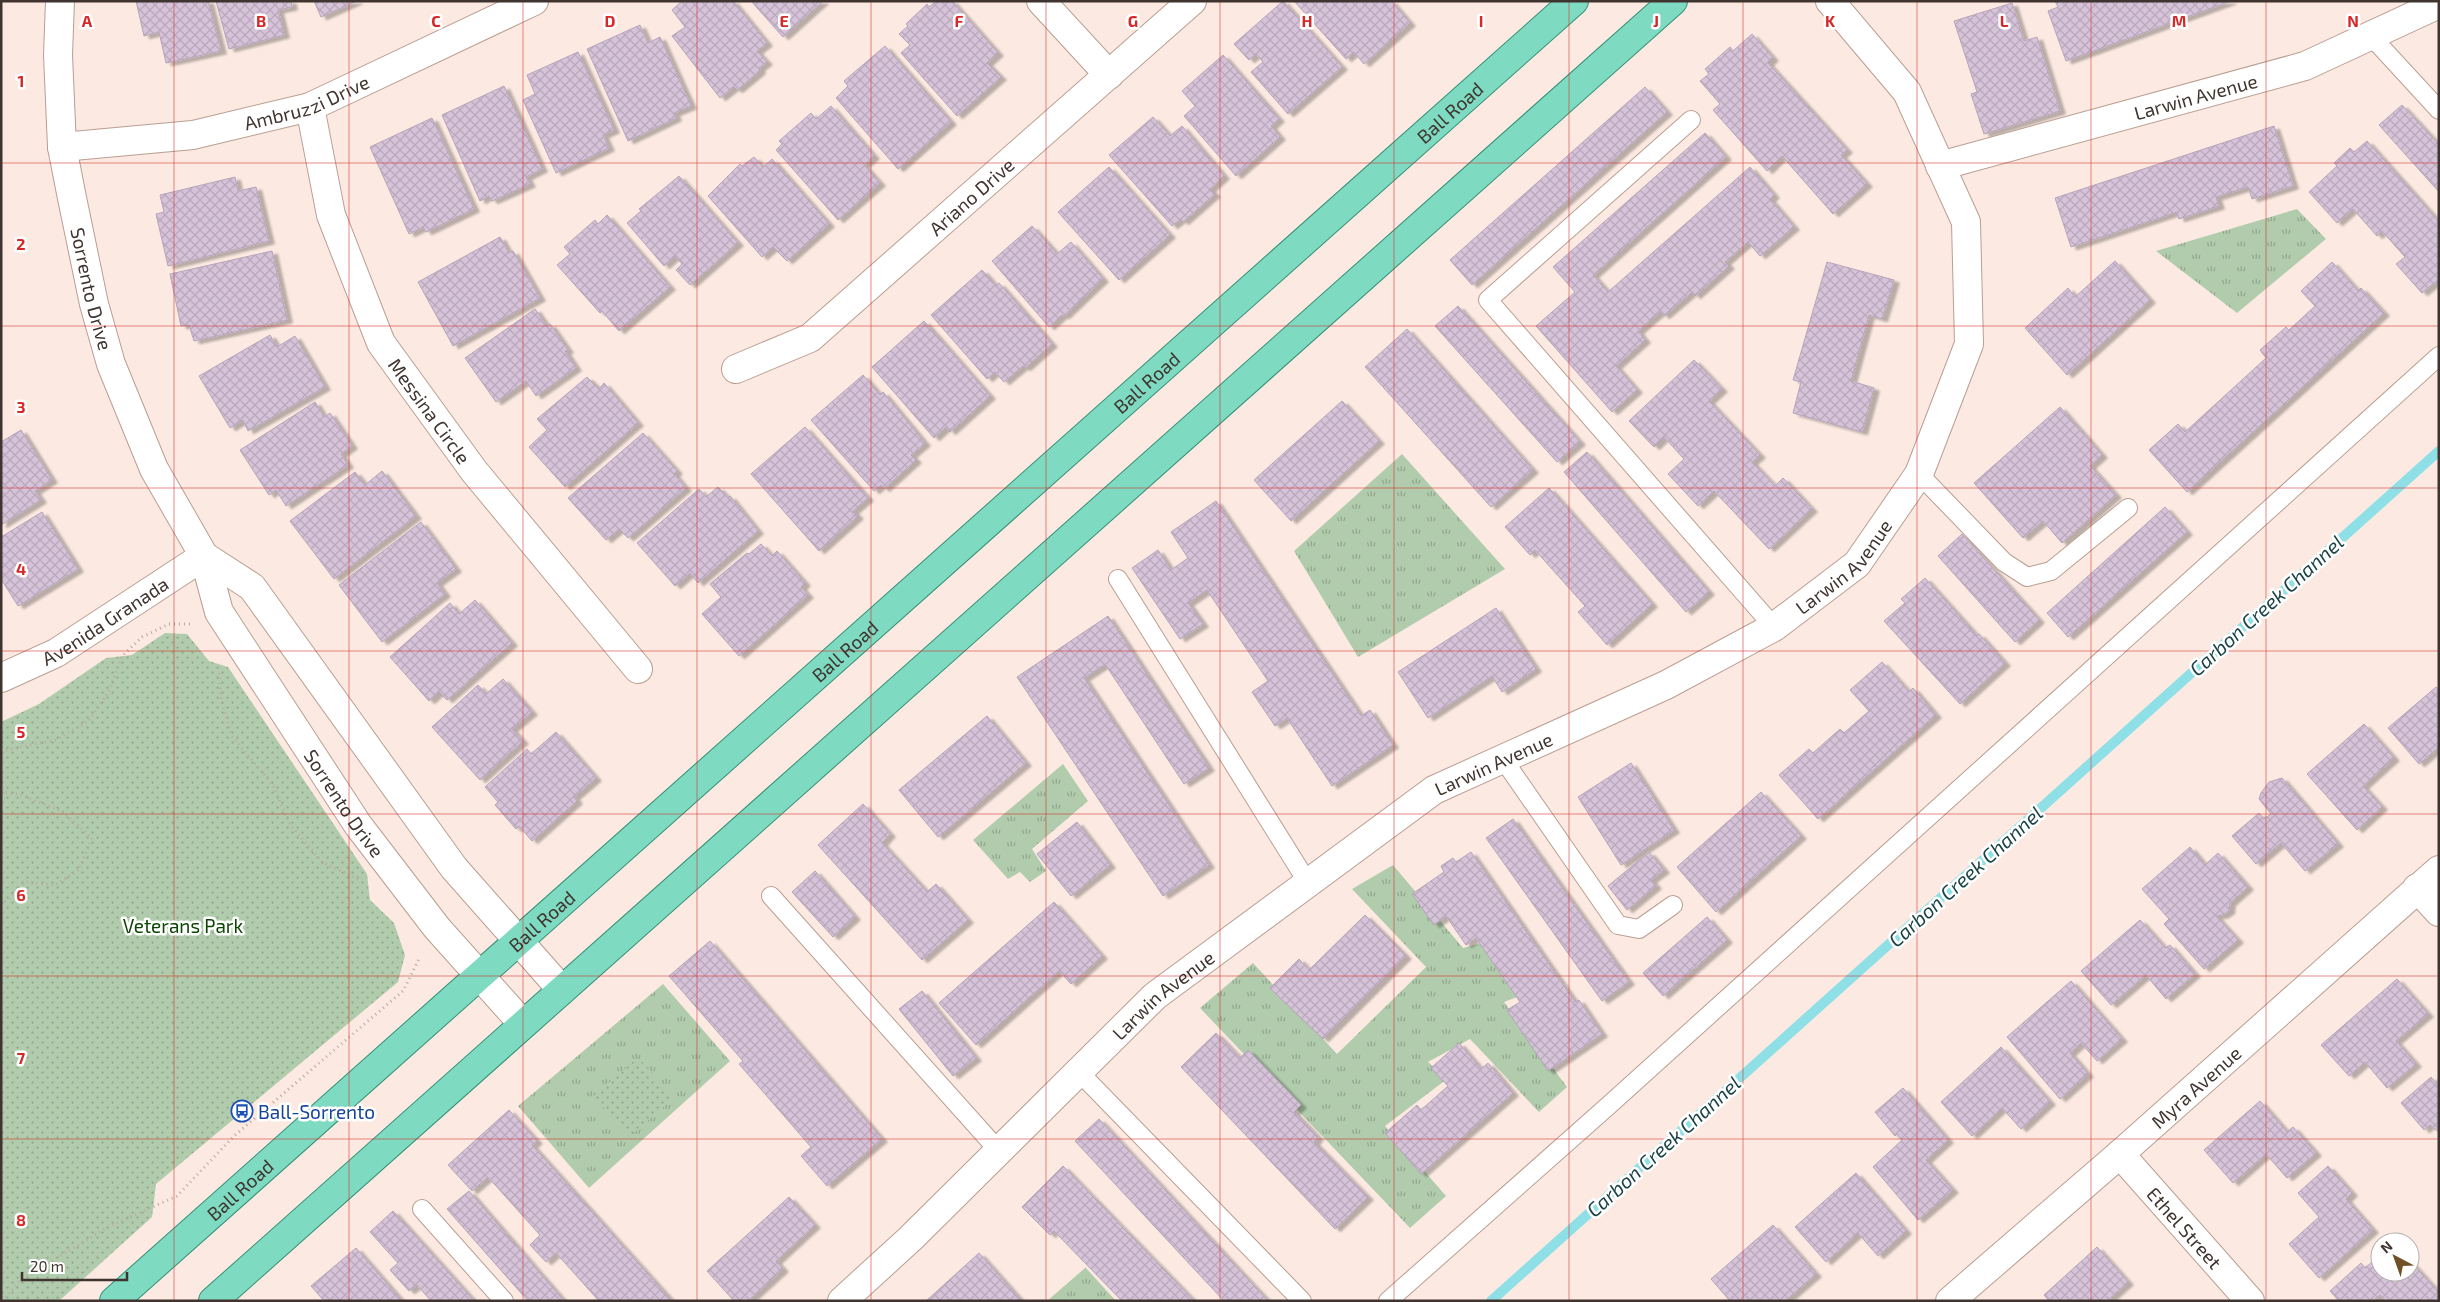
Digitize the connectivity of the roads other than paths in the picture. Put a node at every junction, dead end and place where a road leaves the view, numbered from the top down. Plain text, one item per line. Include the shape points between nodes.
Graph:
1 (60, 1) edge
2 (534, 1) edge
3 (1041, 1) edge
4 (1192, 1) edge
5 (1574, 1) edge
6 (1673, 1) edge
7 (1830, 1) edge
8 (2436, 1) edge
9 (2370, 35) junction
10 (1109, 75) junction
11 (310, 107) junction
12 (2439, 110) edge
13 (1691, 120) dead end
14 (62, 147) junction
15 (1940, 166) junction
16 (2439, 356) edge
17 (736, 369) dead end
18 (1919, 474) junction
19 (2128, 508) dead end
20 (204, 556) junction
21 (1118, 579) dead end
22 (1774, 627) junction
23 (638, 669) dead end
24 (1, 678) edge
25 (1502, 759) junction
26 (2439, 870) edge
27 (1308, 883) junction
28 (2417, 888) junction
29 (771, 896) dead end
30 (1673, 905) dead end
31 (2439, 912) edge
32 (519, 942) junction
33 (480, 976) junction
34 (562, 990) junction
35 (523, 1024) junction
36 (1079, 1072) junction
37 (999, 1151) junction
38 (2120, 1154) junction
39 (422, 1209) dead end
40 (114, 1301) edge
41 (213, 1301) edge
42 (504, 1301) edge
43 (842, 1301) edge
44 (1302, 1301) edge
45 (1388, 1301) edge
46 (1950, 1301) edge
47 (2250, 1301) edge

1 - 14 street, Sorrento Drive via 58,55
2 - 11 street, Ambruzzi Drive
3 - 10 street
4 - 10 street, Ariano Drive
5 - 32 main road, Ball Road
6 - 34 main road
7 - 15 street, Larwin Avenue via 1907,92
8 - 9 street, Larwin Avenue via 2439,4
9 - 12 lane
9 - 15 street, Larwin Avenue via 2305,66
10 - 17 street, Ariano Drive via 810,338
11 - 14 street, Ambruzzi Drive via 193,135
11 - 23 street, Messina Circle via 331,215 381,342 474,471
13 - 22 lane via 1488,300
14 - 20 street, Sorrento Drive via 94,304 111,364 154,469
15 - 18 street, Larwin Avenue via 1966,222 1969,344
16 - 45 lane
18 - 19 lane via 2004,562 2027,577 2051,571
18 - 22 street, Larwin Avenue via 1857,564
20 - 24 street, Avenida Granada via 56,653
20 - 32 street, Sorrento Drive via 252,587 436,845
20 - 33 street, Sorrento Drive via 219,612 358,825 437,928
21 - 27 lane
22 - 25 street, Larwin Avenue via 1666,685
25 - 27 street, Larwin Avenue via 1434,790
25 - 30 lane via 1618,925 1640,929
26 - 28 street, Myra Avenue
27 - 36 street, Larwin Avenue via 1155,996
28 - 31 street
28 - 38 street, Myra Avenue
29 - 37 lane
32 - 33 main road, Ball Road
32 - 34 street, Sorrento Drive
33 - 35 street, Sorrento Drive
33 - 40 main road, Ball Road
34 - 35 main road
35 - 41 main road
36 - 37 street, Larwin Avenue
36 - 44 lane
37 - 43 street, Larwin Avenue
38 - 46 street, Myra Avenue
38 - 47 street, Ethel Street
39 - 42 lane

